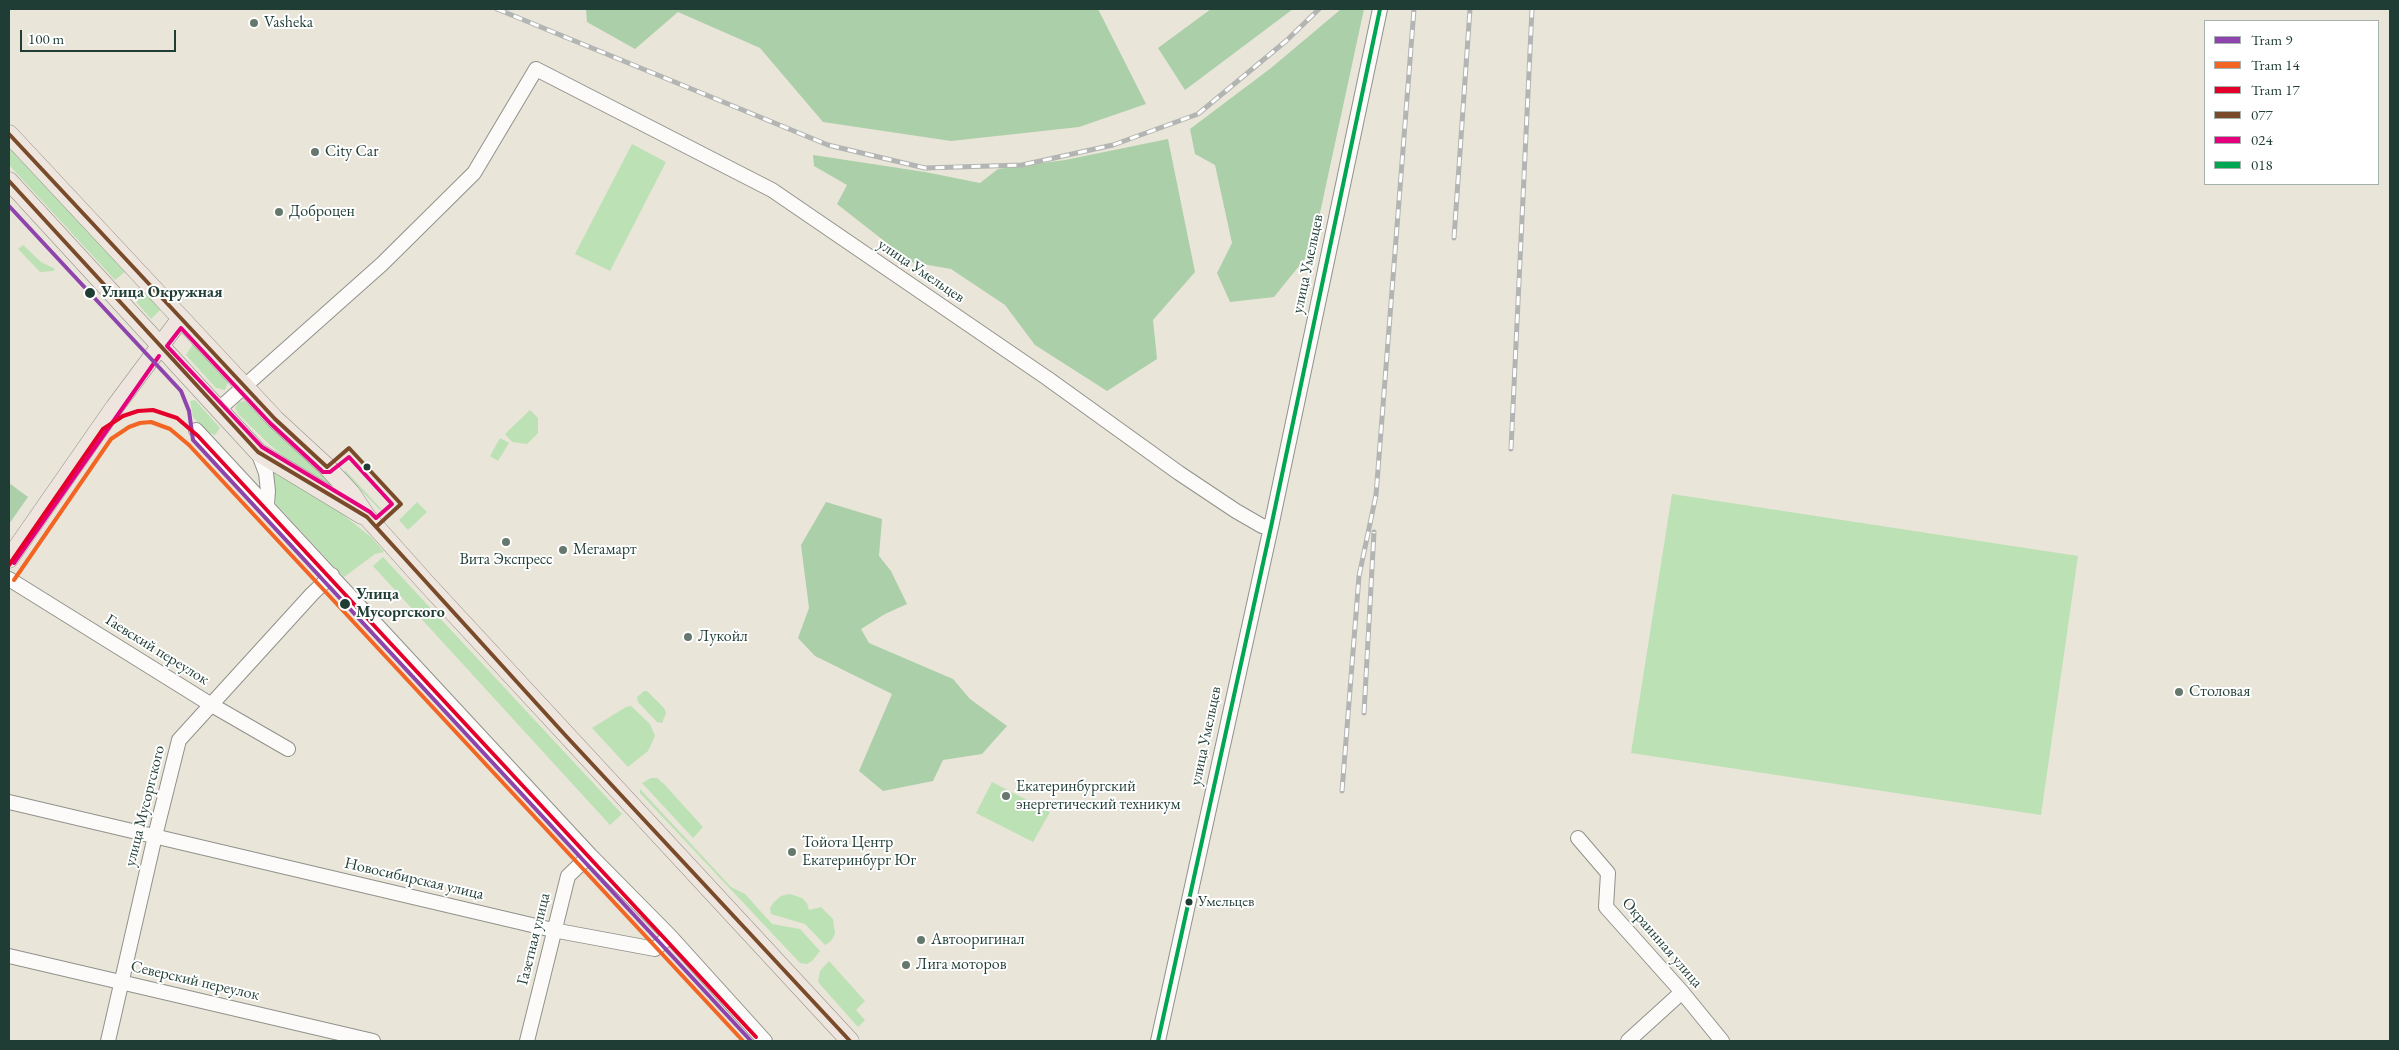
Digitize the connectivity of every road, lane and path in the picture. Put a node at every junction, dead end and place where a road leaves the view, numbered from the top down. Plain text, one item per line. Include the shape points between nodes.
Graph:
1 (1380, 9) edge
2 (9, 134) edge
3 (9, 181) edge
4 (181, 318) junction
5 (159, 347) junction
6 (244, 385) junction
7 (219, 409) junction
8 (196, 430) dead end
9 (258, 452) junction
10 (267, 504) junction
11 (367, 517) junction
12 (1271, 527) junction
13 (9, 559) edge
14 (332, 575) junction
15 (9, 579) edge
16 (210, 704) junction
17 (288, 749) dead end
18 (9, 802) edge
19 (155, 836) junction
20 (1578, 838) dead end
21 (590, 855) junction
22 (553, 930) junction
23 (670, 936) junction
24 (9, 956) edge
25 (122, 982) junction
26 (1682, 992) junction
27 (108, 1041) edge
28 (373, 1041) edge
29 (527, 1041) edge
30 (765, 1041) edge
31 (850, 1041) edge
32 (1158, 1041) edge
33 (1628, 1041) edge
34 (1722, 1041) edge

1 - 12 street, улица Умельцев
2 - 4 main road
3 - 5 main road
4 - 5 main road
4 - 6 main road
5 - 7 main road
5 - 13 main road
6 - 7 street
6 - 11 main road via 351,493
6 - 12 street, улица Умельцев via 382,264 474,173 536,69 772,190 1047,378 1178,473 1236,511 1262,526
7 - 9 main road
8 - 10 street
9 - 10 street via 266,474
9 - 11 main road
10 - 14 street
11 - 31 main road
12 - 32 street, улица Умельцев
14 - 16 street, улица Мусоргского
14 - 21 street
15 - 16 street, Гаевский переулок
16 - 17 street, Гаевский переулок
16 - 19 street, улица Мусоргского via 179,740
18 - 19 street, Новосибирская улица
19 - 22 street, Новосибирская улица
19 - 25 street, улица Мусоргского
20 - 26 street, Окраинная улица via 1608,873 1606,907
21 - 22 street, Газетная улица via 568,876
21 - 23 street
22 - 23 street, Новосибирская улица via 655,949
22 - 29 street, Газетная улица
23 - 30 street
24 - 25 street, Северский переулок
25 - 27 street, улица Мусоргского
25 - 28 street, Северский переулок
26 - 33 street
26 - 34 street, Окраинная улица

